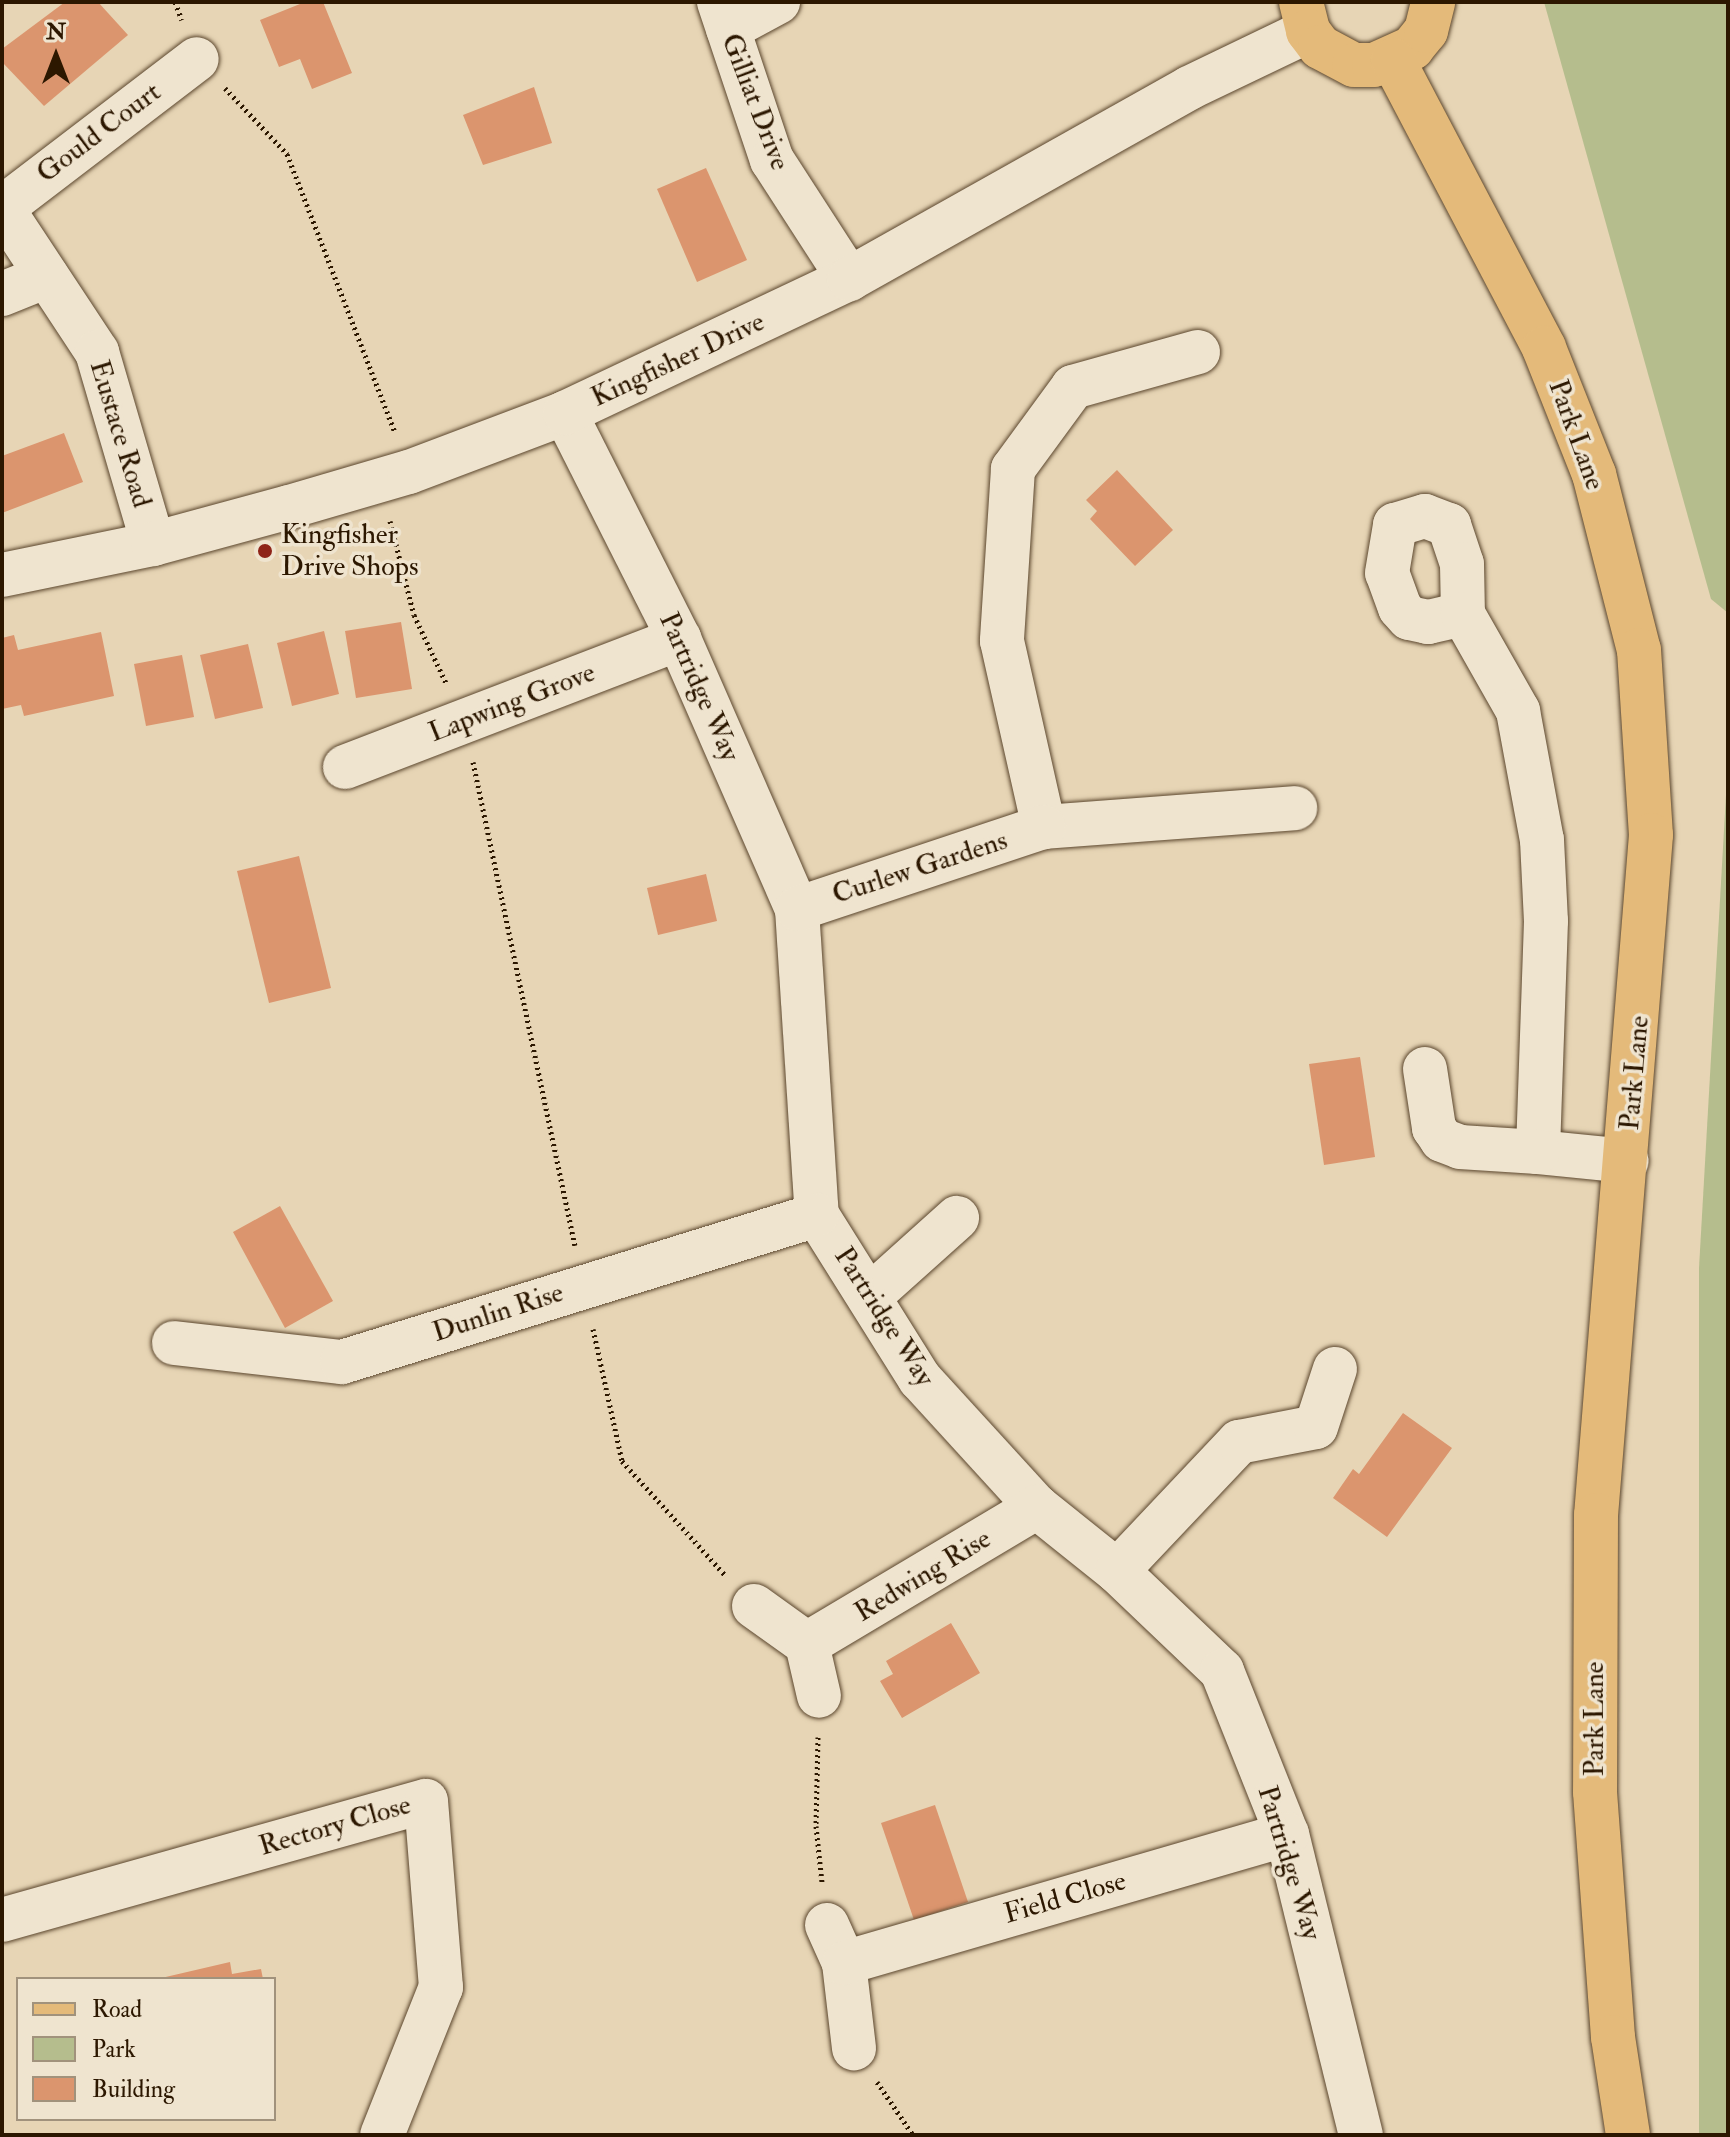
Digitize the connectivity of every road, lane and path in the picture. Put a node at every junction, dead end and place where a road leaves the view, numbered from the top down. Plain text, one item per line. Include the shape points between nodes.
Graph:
1 (175, 2) edge
2 (778, 2) edge
3 (1433, 2) edge
4 (724, 16) edge
5 (1304, 17) edge
6 (197, 59) junction
7 (1393, 60) junction
8 (2, 208) edge
9 (47, 276) junction
10 (849, 279) junction
11 (2, 294) edge
12 (1198, 352) dead end
13 (565, 413) junction
14 (394, 476) junction
15 (153, 544) junction
16 (2, 575) edge
17 (1463, 614) dead end
18 (679, 639) junction
19 (464, 721) junction
20 (345, 767) dead end
21 (1295, 808) dead end
22 (1044, 827) junction
23 (797, 909) junction
24 (1425, 1069) dead end
25 (1538, 1152) junction
26 (1627, 1161) junction
27 (817, 1215) junction
28 (957, 1218) dead end
29 (583, 1286) junction
30 (870, 1296) junction
31 (174, 1343) dead end
32 (1335, 1369) dead end
33 (1037, 1507) junction
34 (1117, 1571) junction
35 (754, 1606) joint
36 (807, 1644) junction
37 (819, 1696) joint
38 (1287, 1834) junction
39 (2, 1920) edge
40 (836, 1944) junction
41 (854, 2048) joint
42 (382, 2135) edge
43 (913, 2135) edge
44 (1361, 2135) edge
45 (1628, 2135) edge

1 - 6 path
2 - 4 street
3 - 7 main road via 1426,31
4 - 10 street, Gilliat Drive via 772,160
5 - 7 main road via 1328,53 1354,65
5 - 10 street, Kingfisher Drive via 1189,88
6 - 8 street, Gould Court
6 - 14 path via 287,154
7 - 26 main road, Park Lane via 1544,348 1594,474 1639,650 1651,835
8 - 9 street, Eustace Road
9 - 11 street
9 - 15 street, Eustace Road via 97,352
10 - 13 street, Kingfisher Drive
12 - 22 street, Curlew Gardens via 1073,387 1013,469 1002,641
13 - 14 street, Kingfisher Drive
13 - 18 street, Partridge Way
14 - 15 street, Kingfisher Drive
14 - 19 path via 414,615
15 - 16 street, Kingfisher Drive
17 - 25 street via 1518,711 1542,840 1546,921
18 - 19 street, Lapwing Grove
18 - 23 street, Partridge Way
19 - 20 street, Lapwing Grove
19 - 29 path
21 - 22 street, Curlew Gardens
22 - 23 street, Curlew Gardens
23 - 27 street, Partridge Way
24 - 25 street via 1434,1128 1442,1140
25 - 26 street
26 - 45 main road, Park Lane via 1596,1515 1595,1792 1613,2037
27 - 29 street, Dunlin Rise
27 - 30 street, Partridge Way
28 - 30 street
29 - 31 street, Dunlin Rise via 342,1362
29 - 35 path via 622,1461
30 - 33 street, Partridge Way via 920,1379
32 - 34 street via 1316,1427 1239,1442
33 - 34 street, Partridge Way
33 - 36 street, Redwing Rise
34 - 38 street, Partridge Way via 1222,1671
35 - 36 street
36 - 37 street
37 - 40 path via 816,1826
38 - 40 street, Field Close
38 - 44 street, Partridge Way
39 - 42 street, Rectory Close via 426,1801 441,1987
40 - 41 street
41 - 43 path

